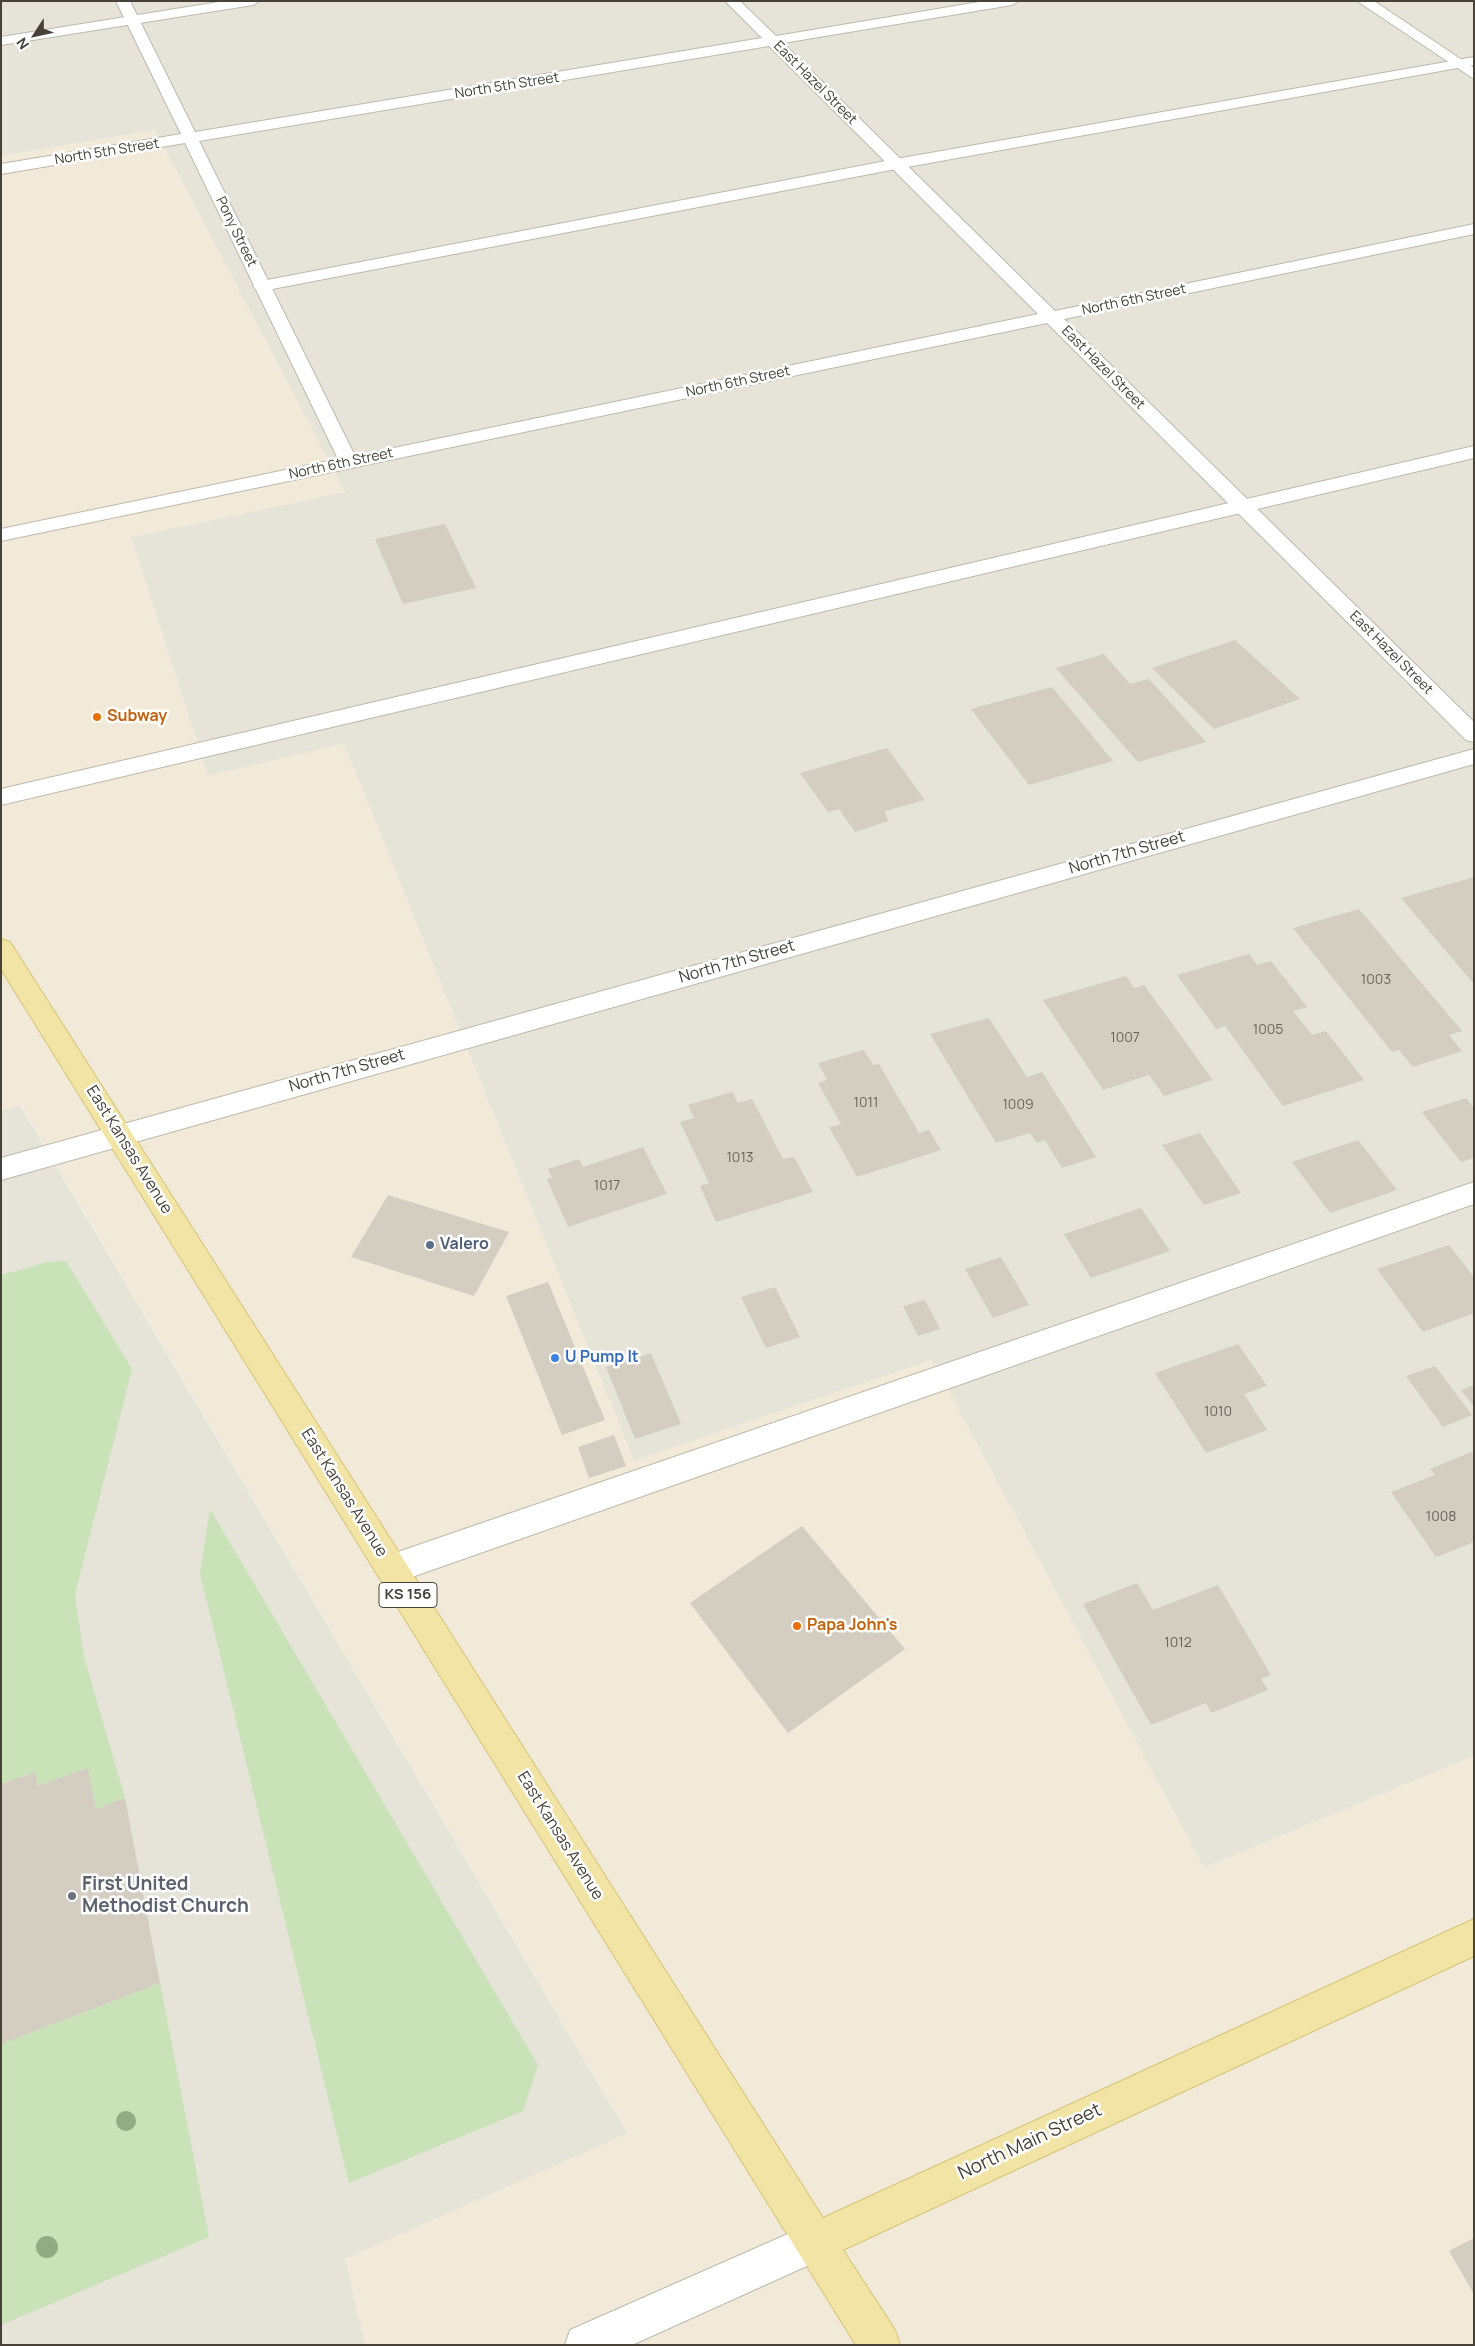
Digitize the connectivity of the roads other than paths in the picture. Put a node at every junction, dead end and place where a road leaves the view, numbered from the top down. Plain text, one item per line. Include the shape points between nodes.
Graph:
1 (123, 1) edge
2 (253, 1) edge
3 (732, 1) edge
4 (1012, 1) edge
5 (1364, 1) edge
6 (133, 22) junction
7 (1, 41) edge
8 (772, 41) junction
9 (1474, 61) edge
10 (1457, 64) junction
11 (1474, 75) edge
12 (189, 138) junction
13 (896, 164) junction
14 (1, 169) edge
15 (1474, 228) edge
16 (262, 286) junction
17 (1052, 317) junction
18 (1474, 452) edge
19 (349, 462) junction
20 (1242, 506) junction
21 (1, 535) edge
22 (1474, 735) edge
23 (1474, 756) edge
24 (1, 797) edge
25 (1, 948) edge
26 (119, 1134) junction
27 (1, 1169) edge
28 (1474, 1193) edge
29 (392, 1569) junction
30 (1474, 1937) edge
31 (815, 2242) junction
32 (585, 2345) edge
33 (880, 2345) edge

1 - 6 street, Pony Street
2 - 6 street
3 - 8 street, East Hazel Street
4 - 8 street, North 5th Street
5 - 10 street
6 - 7 street
6 - 12 street, Pony Street
8 - 12 street, North 5th Street
8 - 13 street, East Hazel Street
9 - 10 street
10 - 11 street
10 - 13 street
12 - 14 street, North 5th Street
12 - 16 street, Pony Street
13 - 16 street
13 - 17 street, East Hazel Street
15 - 17 street, North 6th Street
16 - 19 street, Pony Street
17 - 19 street, North 6th Street
17 - 20 street, East Hazel Street
18 - 20 street
19 - 21 street, North 6th Street
20 - 22 street, East Hazel Street
20 - 24 street
23 - 26 street, North 7th Street
25 - 26 main road, East Kansas Avenue / KS 156
26 - 27 street, North 7th Street
26 - 29 main road, East Kansas Avenue / KS 156
28 - 29 street
29 - 31 main road, East Kansas Avenue / KS 156
30 - 31 main road, North Main Street
31 - 32 street, North Main Street
31 - 33 main road, East Kansas Avenue

